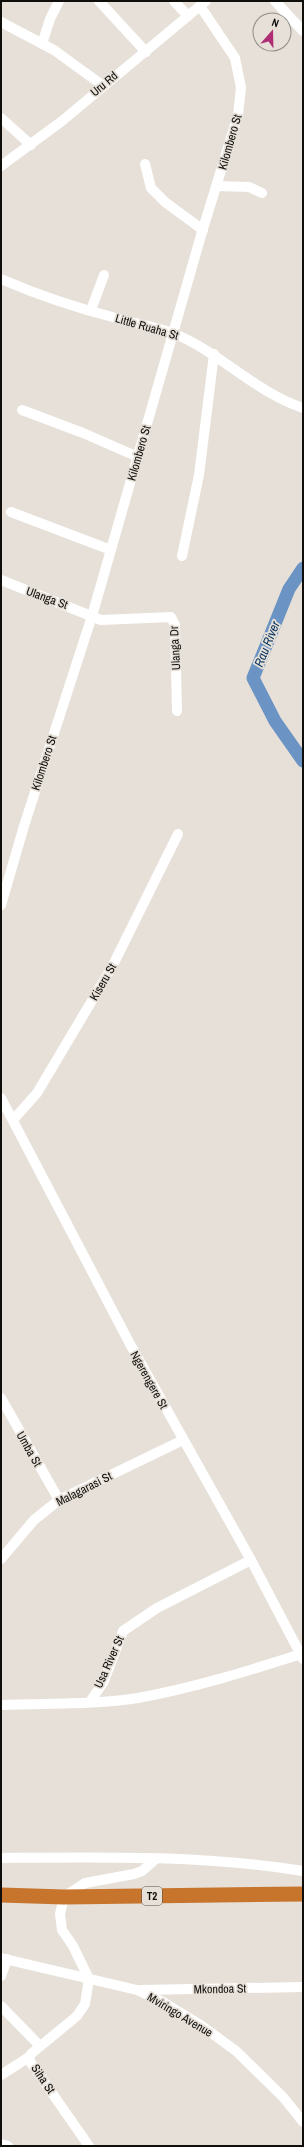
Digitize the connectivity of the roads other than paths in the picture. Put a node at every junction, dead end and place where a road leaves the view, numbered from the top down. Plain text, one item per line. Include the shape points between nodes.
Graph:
1 (59, 1) edge
2 (99, 1) edge
3 (174, 1) edge
4 (275, 1) edge
5 (203, 4) edge
6 (188, 16) junction
7 (1, 22) edge
8 (303, 31) edge
9 (42, 44) junction
10 (146, 52) junction
11 (102, 85) junction
12 (1, 118) edge
13 (31, 145) junction
14 (145, 164) dead end
15 (1, 166) edge
16 (217, 186) junction
17 (262, 193) dead end
18 (203, 230) junction
19 (104, 275) dead end
20 (1, 279) edge
21 (91, 310) junction
22 (174, 333) junction
23 (214, 354) junction
24 (303, 408) edge
25 (22, 410) dead end
26 (138, 457) junction
27 (11, 512) dead end
28 (111, 550) junction
29 (182, 556) dead end
30 (1, 580) edge
31 (92, 616) junction
32 (177, 711) dead end
33 (178, 834) dead end
34 (1, 905) edge
35 (1, 1098) edge
36 (13, 1120) junction
37 (1, 1398) edge
38 (182, 1440) junction
39 (58, 1500) junction
40 (1, 1559) edge
41 (251, 1560) junction
42 (302, 1656) edge
43 (90, 1702) junction
44 (1, 1705) edge
45 (1, 1858) edge
46 (157, 1858) junction
47 (303, 1871) edge
48 (303, 1894) edge
49 (1, 1895) edge
50 (64, 1897) junction
51 (4, 1959) edge
52 (1, 1976) edge
53 (89, 1979) junction
54 (303, 1988) edge
55 (137, 1990) junction
56 (1, 2006) edge
57 (40, 2046) junction
58 (29, 2057) junction
59 (1, 2075) edge
60 (303, 2122) edge
61 (1, 2144) edge
62 (87, 2145) edge
63 (8, 2146) edge

1 - 9 street
2 - 10 street
3 - 6 street
4 - 8 street
5 - 6 street, Uru Rd
5 - 16 street, Kilombero St via 235,58 242,88 234,133
6 - 10 street, Uru Rd
7 - 9 street
9 - 11 street via 65,57
10 - 11 street, Uru Rd
11 - 13 street, Uru Rd
12 - 13 street
13 - 15 street, Uru Rd
14 - 18 street via 150,188
16 - 17 street via 249,187
16 - 18 street, Kilombero St
18 - 22 street, Kilombero St
19 - 21 street
20 - 21 street, Little Ruaha St
21 - 22 street, Little Ruaha St
22 - 23 street, Little Ruaha St
22 - 26 street, Kilombero St
23 - 24 street, Little Ruaha St via 259,386
23 - 29 street via 199,475
25 - 26 street
26 - 28 street, Kilombero St
27 - 28 street
28 - 31 street, Kilombero St
30 - 31 street, Ulanga St
31 - 32 street, Ulanga Dr via 108,621 173,618 176,625
31 - 34 street, Kilombero St
33 - 36 street, Kiseru St via 112,967 37,1093
35 - 36 street, Ngerengere St
36 - 38 street, Ngerengere St
37 - 39 street, Umba St
38 - 39 street, Malagarasi St
38 - 41 street, Ngerengere St
39 - 40 street, Malagarasi St via 34,1520
41 - 42 street, Ngerengere St
41 - 43 street, Usa River St via 157,1608 124,1630 104,1680
42 - 43 street via 166,1692 137,1698
43 - 44 street, Usa River St
45 - 46 street
46 - 47 street via 247,1864
46 - 50 street via 142,1871 85,1883
48 - 50 highway, T2
49 - 50 highway, T2
50 - 53 street via 60,1914 62,1930
51 - 52 street
51 - 53 street, Mviringo Avenue
53 - 55 street, Mviringo Avenue
53 - 57 street, Siha St via 85,2004 77,2016
54 - 55 street, Mkondoa St
55 - 60 street, Mviringo Avenue via 163,2002 202,2026 236,2051 283,2097
56 - 57 street
57 - 58 street, Siha St
58 - 59 street
58 - 62 street, Siha St
61 - 63 street

